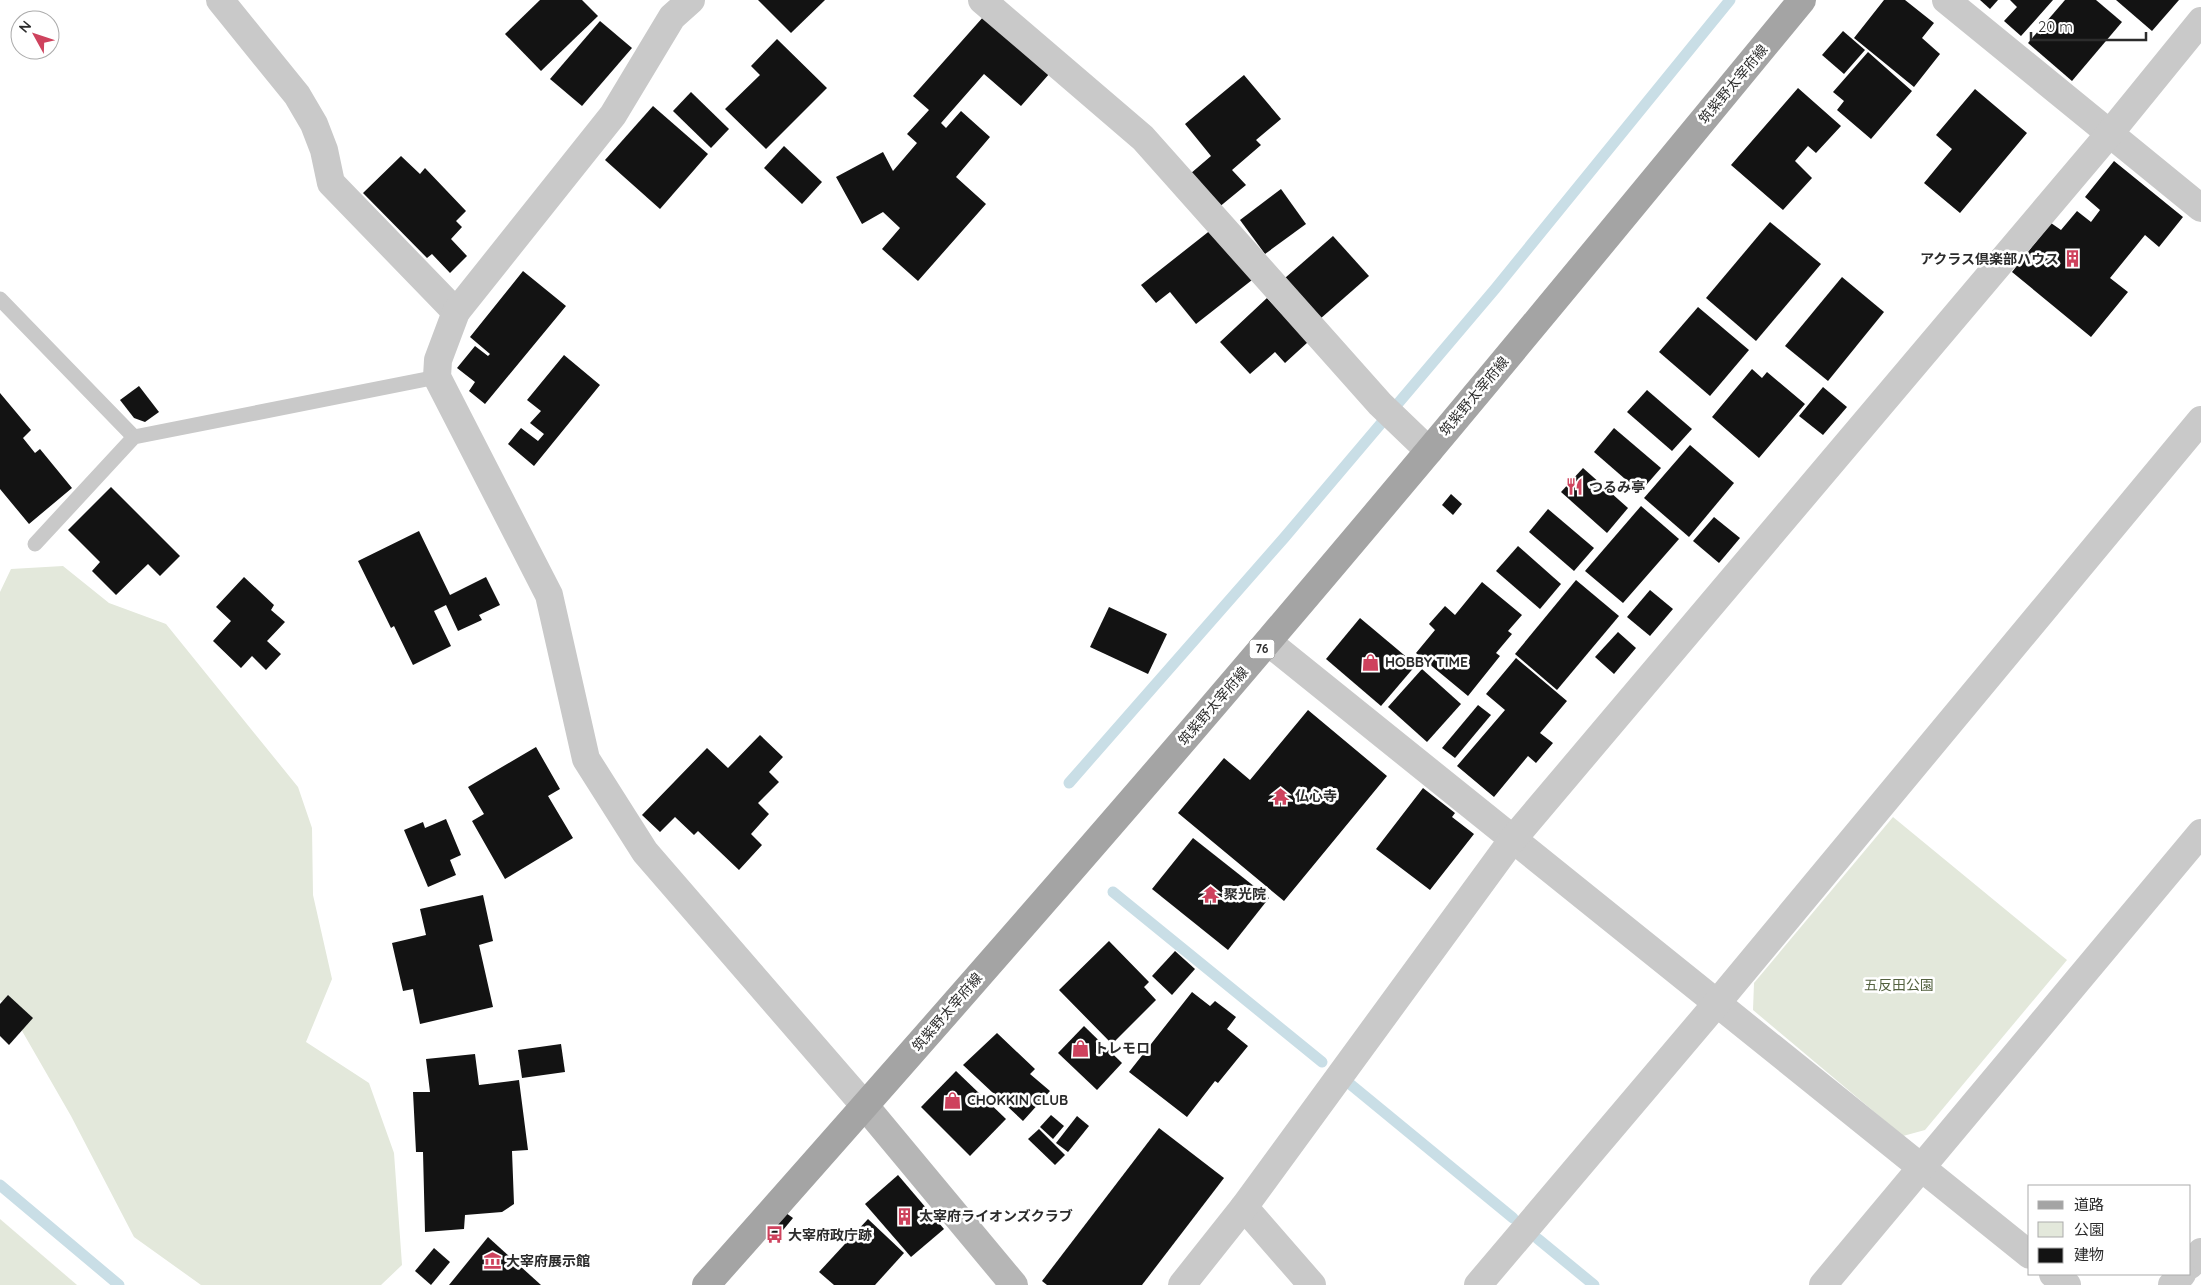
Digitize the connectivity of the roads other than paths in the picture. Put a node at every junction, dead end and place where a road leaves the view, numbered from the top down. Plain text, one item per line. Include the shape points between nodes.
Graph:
1 (220, 0) edge
2 (691, 0) edge
3 (982, 0) edge
4 (1802, 0) edge
5 (1946, 0) edge
6 (2201, 21) edge
7 (2110, 134) junction
8 (2201, 208) edge
9 (0, 299) edge
10 (456, 312) junction
11 (437, 377) junction
12 (2201, 420) edge
13 (134, 437) junction
14 (1429, 451) junction
15 (35, 544) dead end
16 (1268, 642) junction
17 (2201, 833) edge
18 (1514, 839) junction
19 (1717, 1003) junction
20 (865, 1106) junction
21 (1922, 1168) junction
22 (1244, 1207) junction
23 (2201, 1252) edge
24 (2028, 1253) edge
25 (2191, 1264) edge
26 (2054, 1275) edge
27 (2181, 1275) edge
28 (706, 1285) edge
29 (1014, 1285) edge
30 (1182, 1285) edge
31 (1312, 1285) edge
32 (1478, 1285) edge
33 (1823, 1285) edge
34 (2067, 1285) edge
35 (2172, 1285) edge

1 - 10 street via 297,95 314,124 331,183
2 - 10 street via 672,17 613,115
3 - 14 street via 1143,138 1387,412
4 - 14 main road, 筑紫野太宰府線 / 76
5 - 7 street
6 - 7 street
7 - 8 street
7 - 18 street
9 - 13 lane
10 - 11 street via 438,360
11 - 13 lane
11 - 20 street via 549,595 586,759 645,852
12 - 19 street
13 - 15 lane
14 - 16 main road, 筑紫野太宰府線 / 76
16 - 18 street
16 - 20 main road, 筑紫野太宰府線 / 76
17 - 21 street
18 - 19 street
18 - 22 street
19 - 21 street
19 - 32 street
20 - 28 main road, 筑紫野太宰府線 / 76
20 - 29 main road
21 - 24 street
21 - 33 street
22 - 30 street
22 - 31 street
23 - 25 street
26 - 34 street
27 - 35 street

